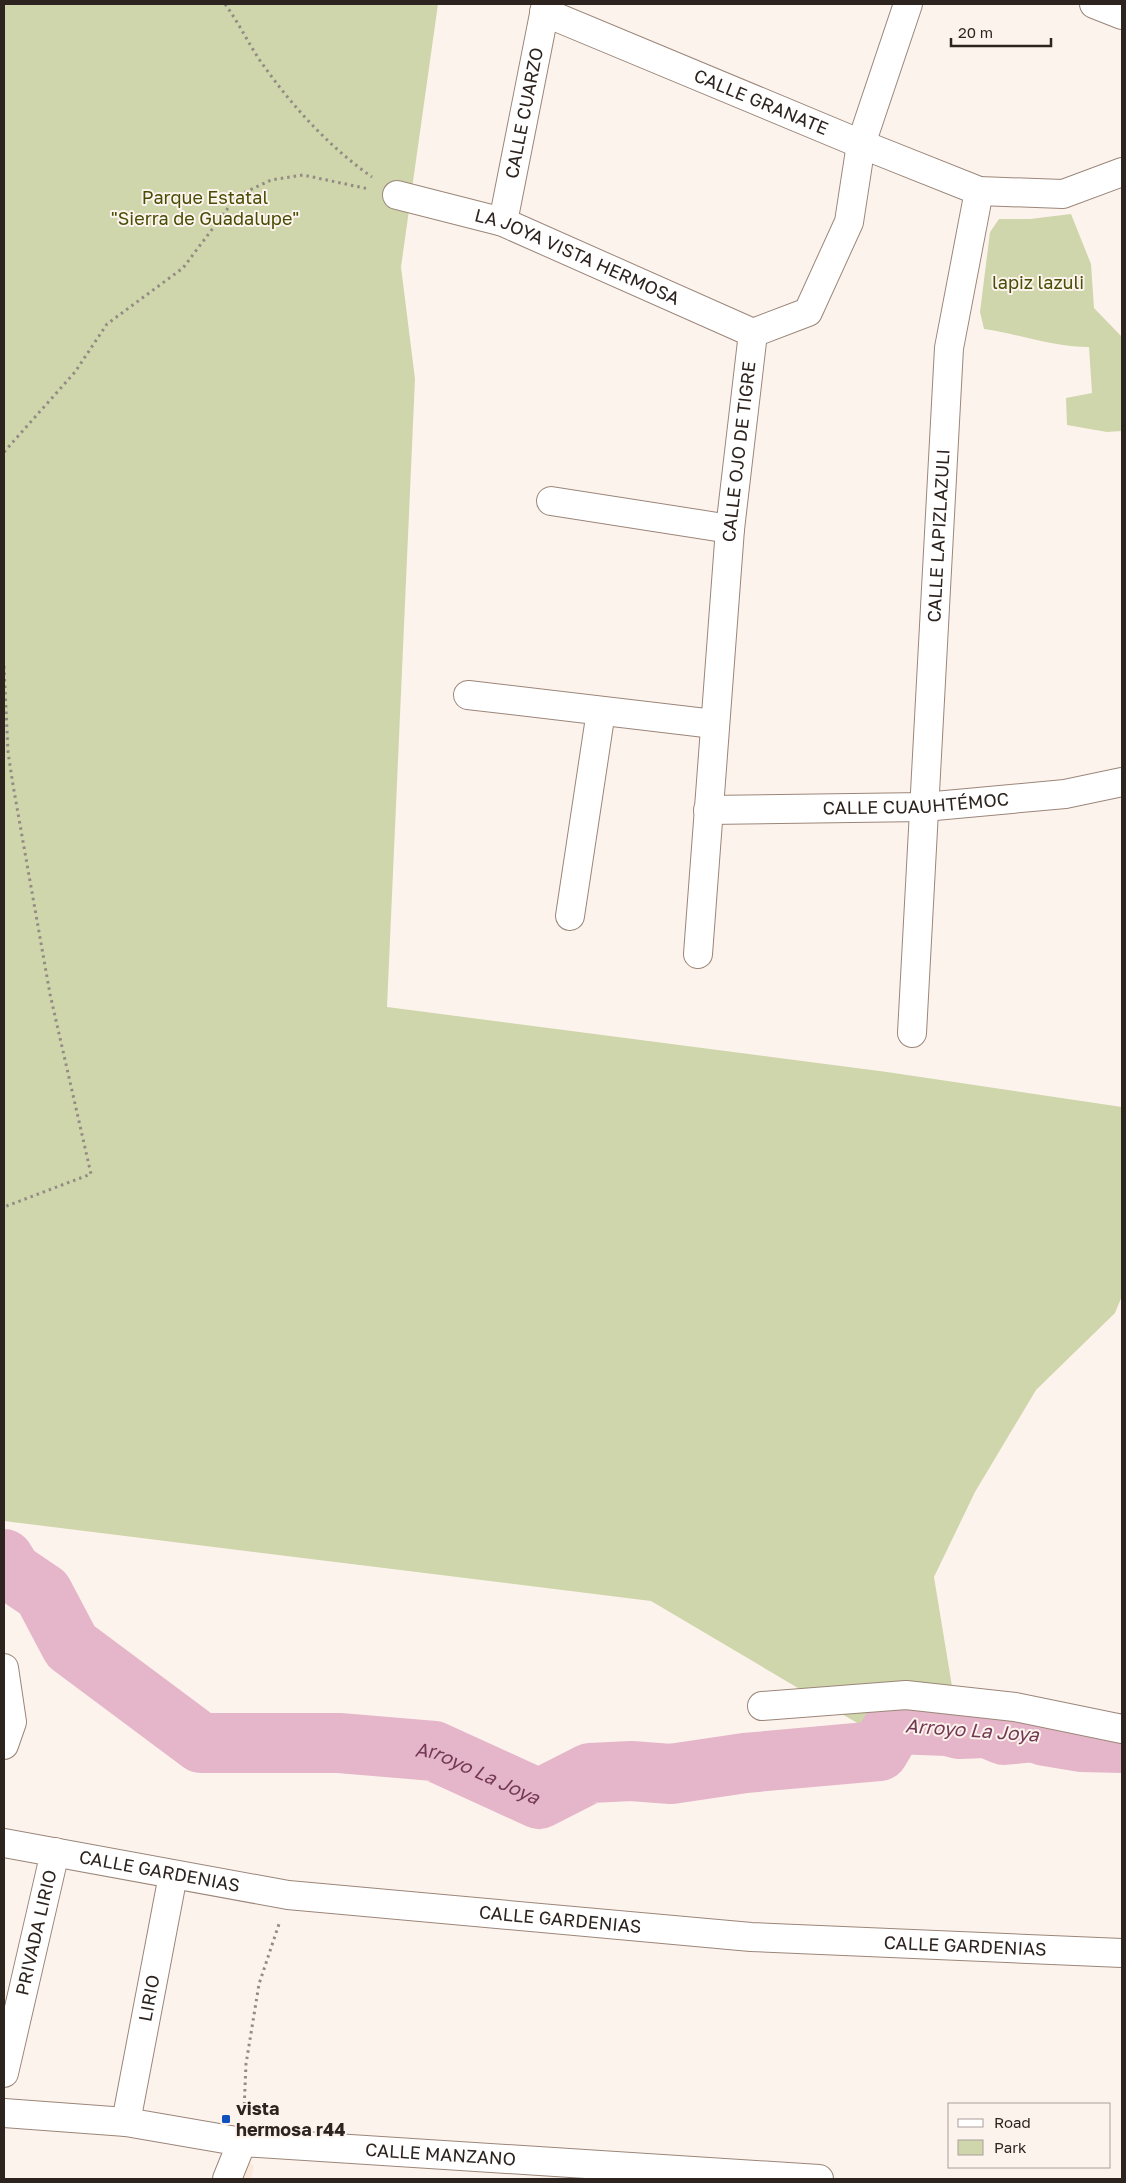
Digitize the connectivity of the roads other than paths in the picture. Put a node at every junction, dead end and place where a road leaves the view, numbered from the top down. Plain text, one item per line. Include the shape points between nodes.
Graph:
1 (908, 4) edge
2 (1094, 4) edge
3 (545, 8) edge
4 (1122, 15) edge
5 (861, 144) junction
6 (1122, 172) edge
7 (979, 191) junction
8 (397, 195) road end
9 (503, 222) junction
10 (753, 333) junction
11 (551, 501) dead end
12 (730, 529) junction
13 (468, 695) dead end
14 (601, 711) junction
15 (714, 724) junction
16 (1122, 782) edge
17 (924, 807) junction
18 (708, 810) junction
19 (570, 916) dead end
20 (698, 954) dead end
21 (912, 1032) dead end
22 (4, 1668) edge
23 (762, 1706) dead end
24 (1122, 1729) edge
25 (4, 1745) edge
26 (4, 1843) edge
27 (56, 1852) junction
28 (173, 1874) junction
29 (1122, 1953) edge
30 (4, 2073) edge
31 (4, 2113) edge
32 (126, 2122) junction
33 (242, 2142) junction
34 (227, 2179) edge
35 (819, 2179) edge

1 - 5 street
2 - 4 street
3 - 5 street, CALLE GRANATE
3 - 9 street, CALLE CUARZO
5 - 7 street, CALLE GRANATE
5 - 10 street via 849,222 808,312
6 - 7 street via 1064,194
7 - 17 street, CALLE LAPIZLAZULI via 949,348
8 - 9 street, LA JOYA VISTA HERMOSA
9 - 10 street, LA JOYA VISTA HERMOSA
10 - 12 street, CALLE OJO DE TIGRE
11 - 12 street
12 - 15 street, CALLE OJO DE TIGRE
13 - 14 street
14 - 15 street
14 - 19 street
15 - 18 street, CALLE OJO DE TIGRE
16 - 17 street, CALLE CUAUHTÉMOC via 1065,794
17 - 18 street, CALLE CUAUHTÉMOC
17 - 21 street, CALLE LAPIZLAZULI
18 - 20 street, CALLE OJO DE TIGRE
22 - 25 street via 12,1722
23 - 24 street via 906,1695 1015,1707
26 - 27 street, CALLE GARDENIAS
27 - 28 street, CALLE GARDENIAS
27 - 30 street, PRIVADA LIRIO
28 - 29 street, CALLE GARDENIAS via 288,1895 751,1937
28 - 32 street, LIRIO
31 - 32 street, CALLE MANZANO
32 - 33 street, CALLE MANZANO
33 - 34 street
33 - 35 street, CALLE MANZANO

